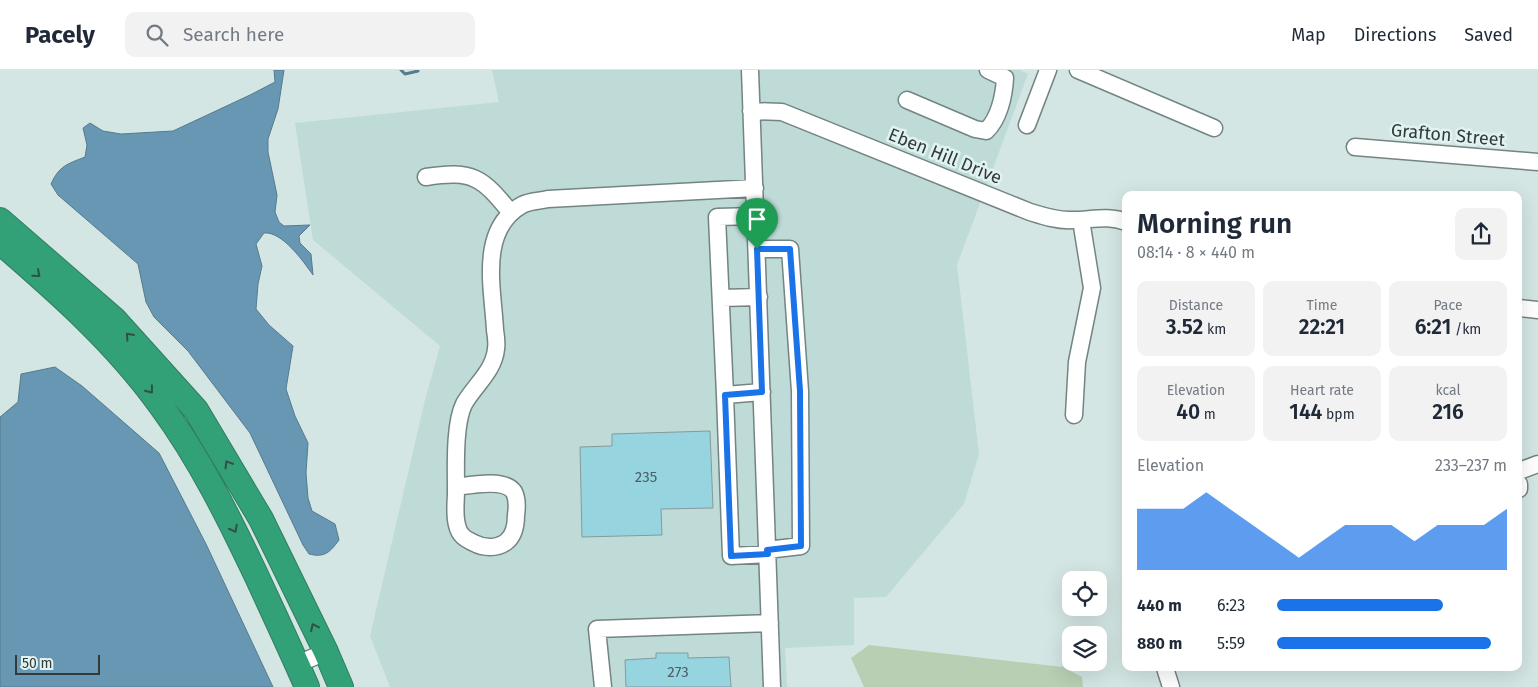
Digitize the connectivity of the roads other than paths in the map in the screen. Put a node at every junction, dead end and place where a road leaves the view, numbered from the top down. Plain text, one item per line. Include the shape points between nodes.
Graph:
1 (750, 70) edge
2 (988, 70) edge
3 (1048, 70) edge
4 (1078, 70) edge
5 (906, 100) dead end
6 (752, 110) junction
7 (1026, 125) dead end
8 (1214, 128) dead end
9 (1355, 147) dead end
10 (1538, 162) edge
11 (426, 177) dead end
12 (755, 188) junction
13 (512, 213) junction
14 (756, 216) junction
15 (0, 220) edge
16 (1081, 220) junction
17 (1122, 220) edge
18 (0, 242) edge
19 (757, 249) junction
20 (758, 297) junction
21 (721, 298) junction
22 (1522, 308) edge
23 (1538, 310) edge
24 (762, 392) junction
25 (725, 395) junction
26 (1074, 415) dead end
27 (1538, 464) edge
28 (1522, 470) edge
29 (1522, 472) edge
30 (1538, 476) edge
31 (456, 487) junction
32 (767, 552) junction
33 (770, 624) junction
34 (326, 652) junction
35 (297, 664) junction
36 (1166, 671) edge
37 (307, 687) edge
38 (341, 687) edge
39 (603, 687) edge
40 (772, 687) edge
41 (1171, 687) edge

1 - 6 street
2 - 5 street via 1005,78 1005,88 993,124 986,131
3 - 7 street
4 - 8 street
6 - 12 street
6 - 16 street, Eben Hill Drive via 782,112 1030,212 1060,220
9 - 10 street, Grafton Street
11 - 13 street via 469,175 478,179
12 - 13 street via 548,199 524,204
12 - 14 street
13 - 31 street via 497,232 492,258 496,349 491,366 464,405 458,430
14 - 19 street
14 - 21 street via 717,217
34 -> 15 highway via 261,519 196,410 114,319
16 - 17 street, Eben Hill Drive via 1103,217
16 - 26 street via 1092,288 1077,362
18 -> 35 highway via 98,330 161,406 216,494
19 - 20 street
19 - 32 street via 790,249 800,391 801,546
20 - 21 street
20 - 24 street
21 - 25 street
22 - 23 street
24 - 25 street
24 - 32 street
25 - 32 street via 731,556
27 - 28 street
29 - 30 street
31 - 31 street via 494,484 506,486 514,493 516,526 506,542 492,548 479,546 463,537 457,526
32 - 33 street
33 - 39 street via 597,629
33 - 40 street
34 - 35 street
34 - 38 highway
35 - 37 highway
36 - 41 street

